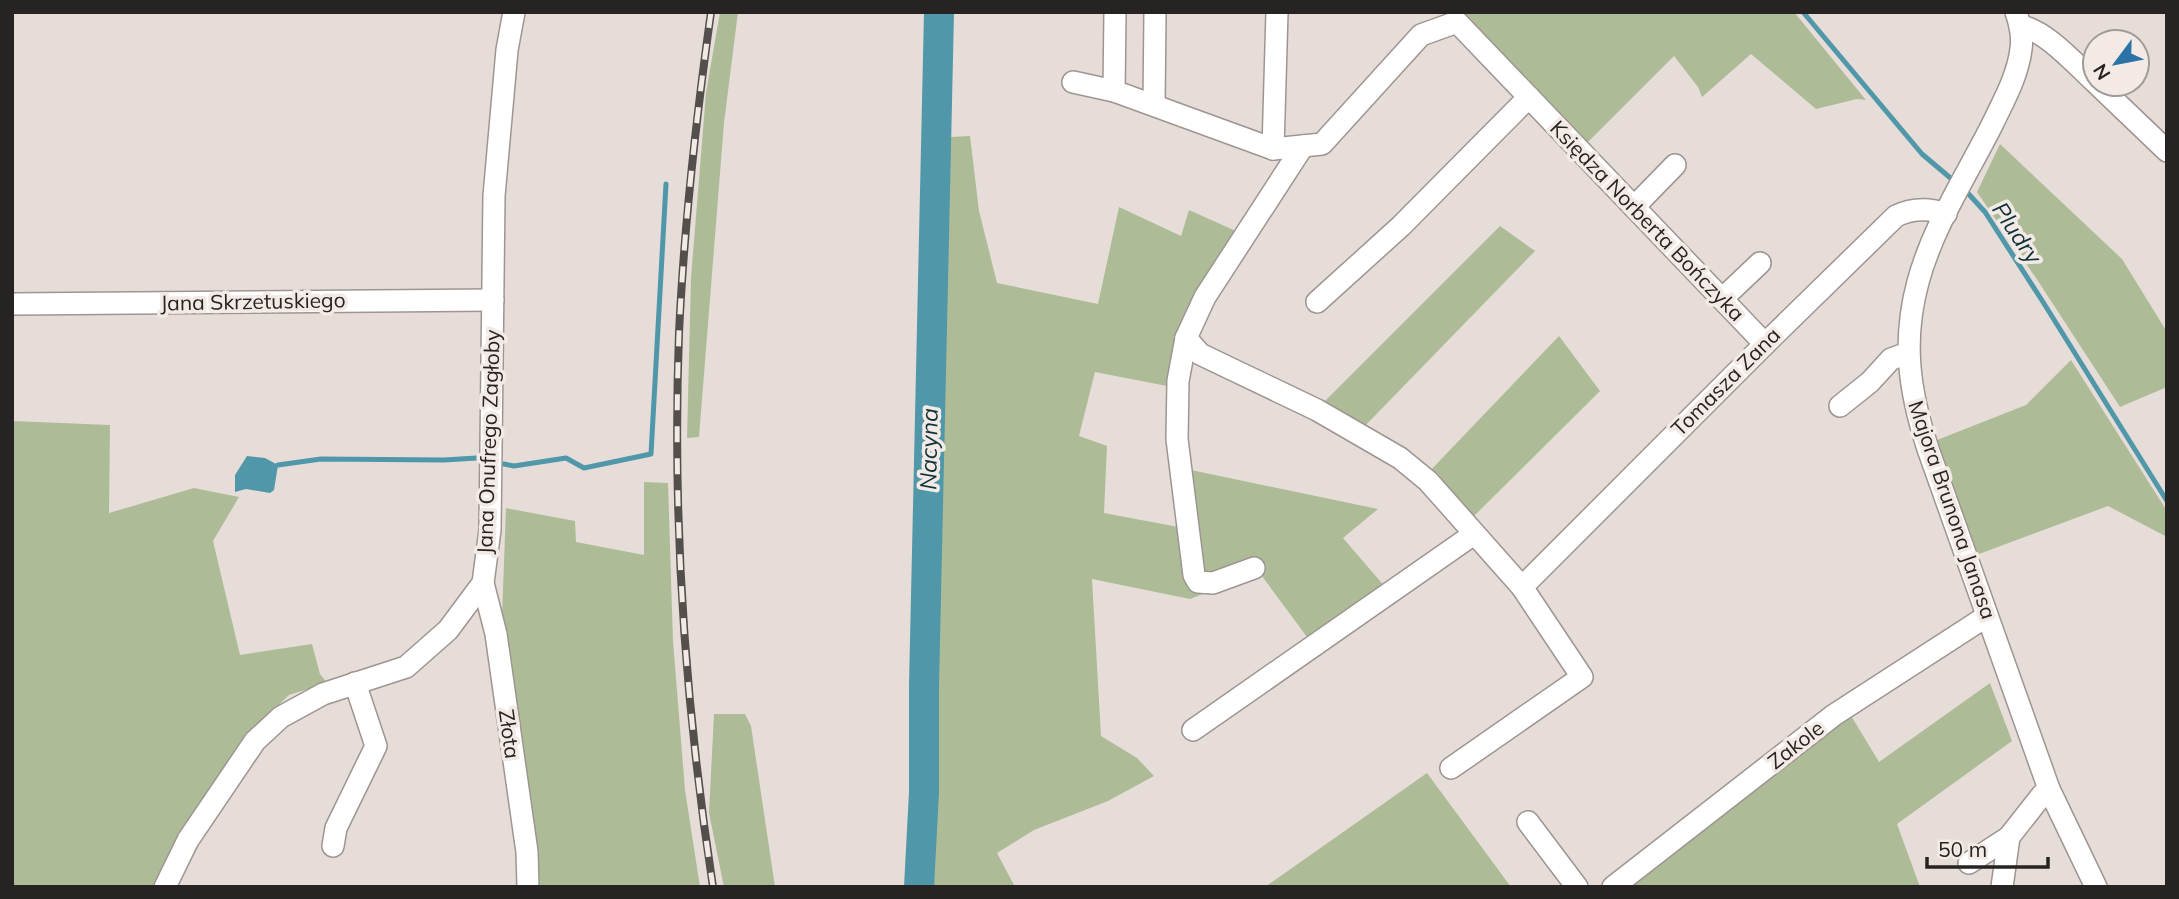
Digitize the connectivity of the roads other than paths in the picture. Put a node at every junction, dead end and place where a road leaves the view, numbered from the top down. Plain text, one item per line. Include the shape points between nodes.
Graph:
1 (514, 12) edge
2 (1115, 12) edge
3 (1155, 12) edge
4 (1277, 12) edge
5 (2018, 19) edge
6 (2081, 70) edge
7 (1073, 82) dead end
8 (1114, 91) junction
9 (1529, 97) junction
10 (2112, 98) edge
11 (1154, 105) junction
12 (1303, 146) junction
13 (1273, 149) junction
14 (2167, 150) edge
15 (1675, 165) dead end
16 (1634, 207) junction
17 (1949, 207) junction
18 (1760, 262) dead end
19 (1722, 299) junction
20 (493, 300) junction
21 (1317, 302) dead end
22 (12, 304) edge
23 (1186, 338) junction
24 (1765, 344) junction
25 (1908, 353) junction
26 (1840, 407) dead end
27 (1474, 534) junction
28 (1254, 568) dead end
29 (483, 583) junction
30 (1522, 587) junction
31 (1987, 615) junction
32 (355, 684) junction
33 (1193, 730) dead end
34 (1451, 768) dead end
35 (2049, 789) junction
36 (1528, 822) dead end
37 (2009, 837) junction
38 (333, 846) dead end
39 (1969, 863) dead end
40 (165, 887) edge
41 (528, 887) edge
42 (1577, 887) edge
43 (1613, 887) edge
44 (2002, 887) edge
45 (2096, 887) edge

1 - 20 street, Jana Onufrego Zagłoby via 494,195
2 - 8 street
3 - 11 street
4 - 13 street
5 - 6 street
5 - 17 street, Majora Brunona Janasa via 2021,50 2017,66
7 - 8 street, Księdza Norberta Bończyka
8 - 11 street, Księdza Norberta Bończyka
9 - 12 street, Księdza Norberta Bończyka via 1457,22 1421,35 1322,144
9 - 16 street, Księdza Norberta Bończyka
9 - 21 street via 1401,226
10 - 14 street
11 - 13 street, Księdza Norberta Bończyka
12 - 13 street, Księdza Norberta Bończyka
12 - 23 street via 1205,297
15 - 16 street
16 - 19 street, Księdza Norberta Bończyka
17 - 24 street, Tomasza Zana via 1914,209 1896,216
17 - 25 street, Majora Brunona Janasa via 1918,279
18 - 19 street
19 - 24 street, Księdza Norberta Bończyka
20 - 22 street, Jana Skrzetuskiego
20 - 29 street, Jana Onufrego Zagłoby via 490,530
23 - 27 street via 1200,354 1317,410 1399,458 1428,481
23 - 28 street via 1178,381 1177,439 1194,575 1198,582 1213,583
24 - 30 street, Tomasza Zana
25 - 26 street via 1889,361
25 - 31 street, Majora Brunona Janasa via 1921,428
27 - 30 street
27 - 33 street
29 - 32 street, Jana Onufrego Zagłoby via 448,630 406,667
29 - 41 street, Złota via 496,634
30 - 34 street via 1582,677
31 - 35 street, Majora Brunona Janasa
31 - 43 street, Zakole via 1835,715
32 - 38 street via 376,746 336,828
32 - 40 street, Jana Onufrego Zagłoby via 323,694 281,717 255,741 188,840
35 - 37 street
35 - 45 street, Majora Brunona Janasa
36 - 42 street
37 - 39 street
37 - 44 street

